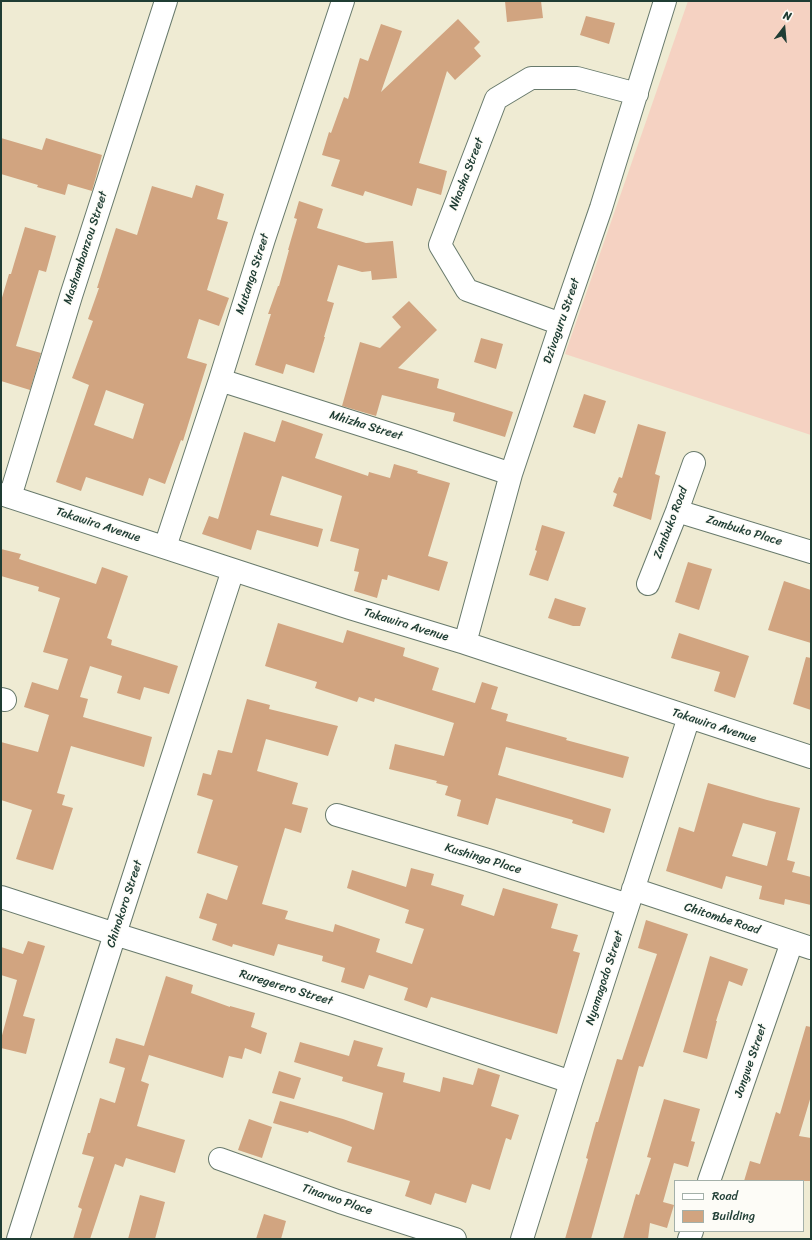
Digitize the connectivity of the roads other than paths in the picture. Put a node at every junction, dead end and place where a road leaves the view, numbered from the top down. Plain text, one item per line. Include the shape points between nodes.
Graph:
1 (166, 1) edge
2 (343, 1) edge
3 (665, 1) edge
4 (637, 94) junction
5 (561, 324) junction
6 (220, 380) junction
7 (694, 463) dead end
8 (511, 474) junction
9 (5, 496) edge
10 (677, 511) junction
11 (165, 547) junction
12 (811, 552) edge
13 (233, 570) junction
14 (648, 584) dead end
15 (465, 643) junction
16 (689, 717) junction
17 (811, 757) edge
18 (337, 815) dead end
19 (1, 897) edge
20 (631, 897) junction
21 (115, 934) junction
22 (801, 945) edge
23 (571, 1082) junction
24 (220, 1159) dead end
25 (709, 1180) edge
26 (18, 1239) edge
27 (455, 1239) edge
28 (522, 1239) edge

1 - 9 street, Mashambanzou Street
2 - 6 street, Mutanga Street
3 - 4 street, Dzivaguru Street
4 - 5 street, Dzivaguru Street
4 - 5 street, Nhasha Street via 577,78 531,78 496,100 440,245 467,290
5 - 8 street, Dzivaguru Street
6 - 8 street, Mhizha Street
6 - 11 street, Mutanga Street
7 - 10 street, Zambuko Road
8 - 15 street, Dzivaguru Street
9 - 11 street, Takawira Avenue
10 - 12 street, Zambuko Place
10 - 14 street, Zambuko Road
11 - 13 street, Takawira Avenue
13 - 15 street, Takawira Avenue
13 - 21 street, Chinokoro Street
15 - 16 street, Takawira Avenue
16 - 17 street, Takawira Avenue
16 - 20 street, Nyamagodo Street
18 - 20 street, Kushinga Place via 488,860
19 - 21 street, Ruregerero Street
20 - 22 street, Chitombe Road
20 - 23 street, Nyamagodo Street
21 - 23 street, Ruregerero Street via 341,1005
21 - 26 street, Chinokoro Street
22 - 25 street, Jongwe Street
23 - 28 street, Nyamagodo Street
24 - 27 street, Tinarwo Place via 340,1202

